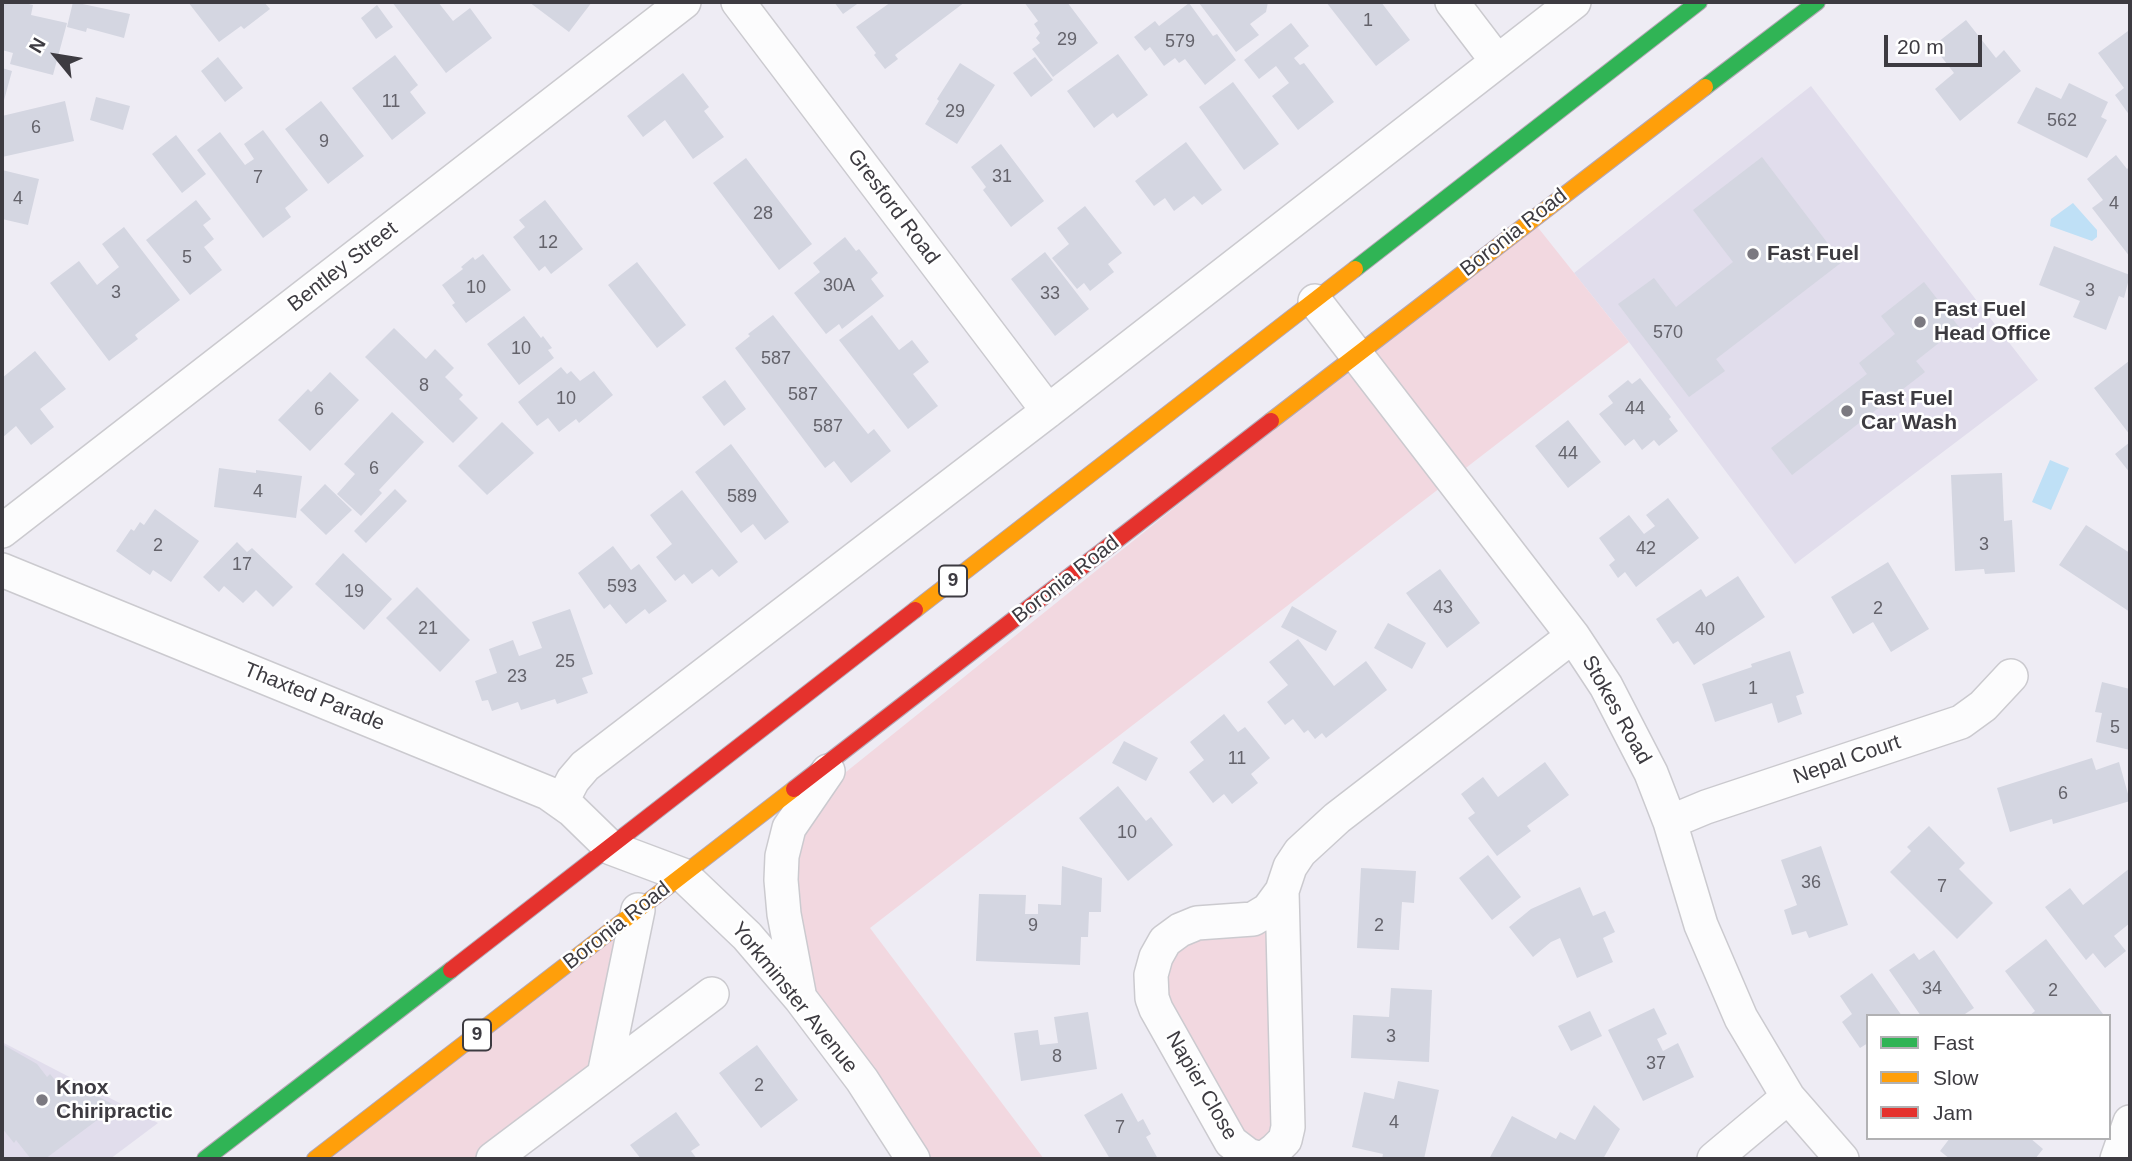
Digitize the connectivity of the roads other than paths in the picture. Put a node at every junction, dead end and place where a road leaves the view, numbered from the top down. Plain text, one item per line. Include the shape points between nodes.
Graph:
1 (684, 2) edge
2 (738, 2) edge
3 (1452, 2) edge
4 (1574, 2) edge
5 (1699, 2) edge
6 (1817, 2) edge
7 (1497, 61) junction
8 (1315, 301) junction
9 (1357, 355) junction
10 (1048, 411) junction
11 (2, 531) edge
12 (2, 570) edge
13 (1573, 636) junction
14 (2011, 676) dead end
15 (840, 755) junction
16 (562, 801) junction
17 (1670, 822) junction
18 (611, 848) junction
19 (683, 875) junction
20 (1282, 891) junction
21 (638, 910) junction
22 (712, 994) dead end
23 (800, 998) junction
24 (604, 1075) junction
25 (1788, 1097) junction
26 (2130, 1122) edge
27 (2130, 1156) edge
28 (205, 1159) edge
29 (315, 1159) edge
30 (493, 1159) edge
31 (913, 1159) edge
32 (1714, 1159) edge
33 (1842, 1159) edge
34 (2117, 1159) edge
35 (2126, 1159) edge

1 - 11 street, Bentley Street
2 - 10 street, Gresford Road
3 - 7 street
4 - 7 street
5 - 8 main road, 9
6 - 9 main road, Boronia Road / 9
7 - 10 street
8 - 9 street, Stokes Road
8 - 18 main road, 9
9 - 13 street, Stokes Road
9 - 15 main road, Boronia Road / 9
10 - 16 street via 585,766
12 - 16 street, Thaxted Parade
13 - 17 street, Stokes Road via 1634,738
13 - 20 street, Napier Close via 1317,835 1290,867
14 - 17 street, Nepal Court via 1961,722
15 - 19 main road, Boronia Road / 9
15 - 23 street via 800,808 782,856 784,914
16 - 18 street, Thaxted Parade
17 - 25 street, Stokes Road via 1717,965 1741,1018
18 - 19 street, Yorkminster Avenue
18 - 28 main road, 9
19 - 21 main road, Boronia Road / 9
19 - 23 street, Yorkminster Avenue via 747,936
20 - 20 street, Napier Close via 1288,1127 1285,1140 1258,1158 1231,1142 1156,1009 1152,975 1165,941 1180,930 1197,923 1253,919 1268,910
21 - 24 street
21 - 29 main road, Boronia Road / 9
22 - 24 street
23 - 31 street, Yorkminster Avenue via 862,1080
24 - 30 street
25 - 32 street
25 - 33 street, Stokes Road
26 - 34 street
27 - 35 street

